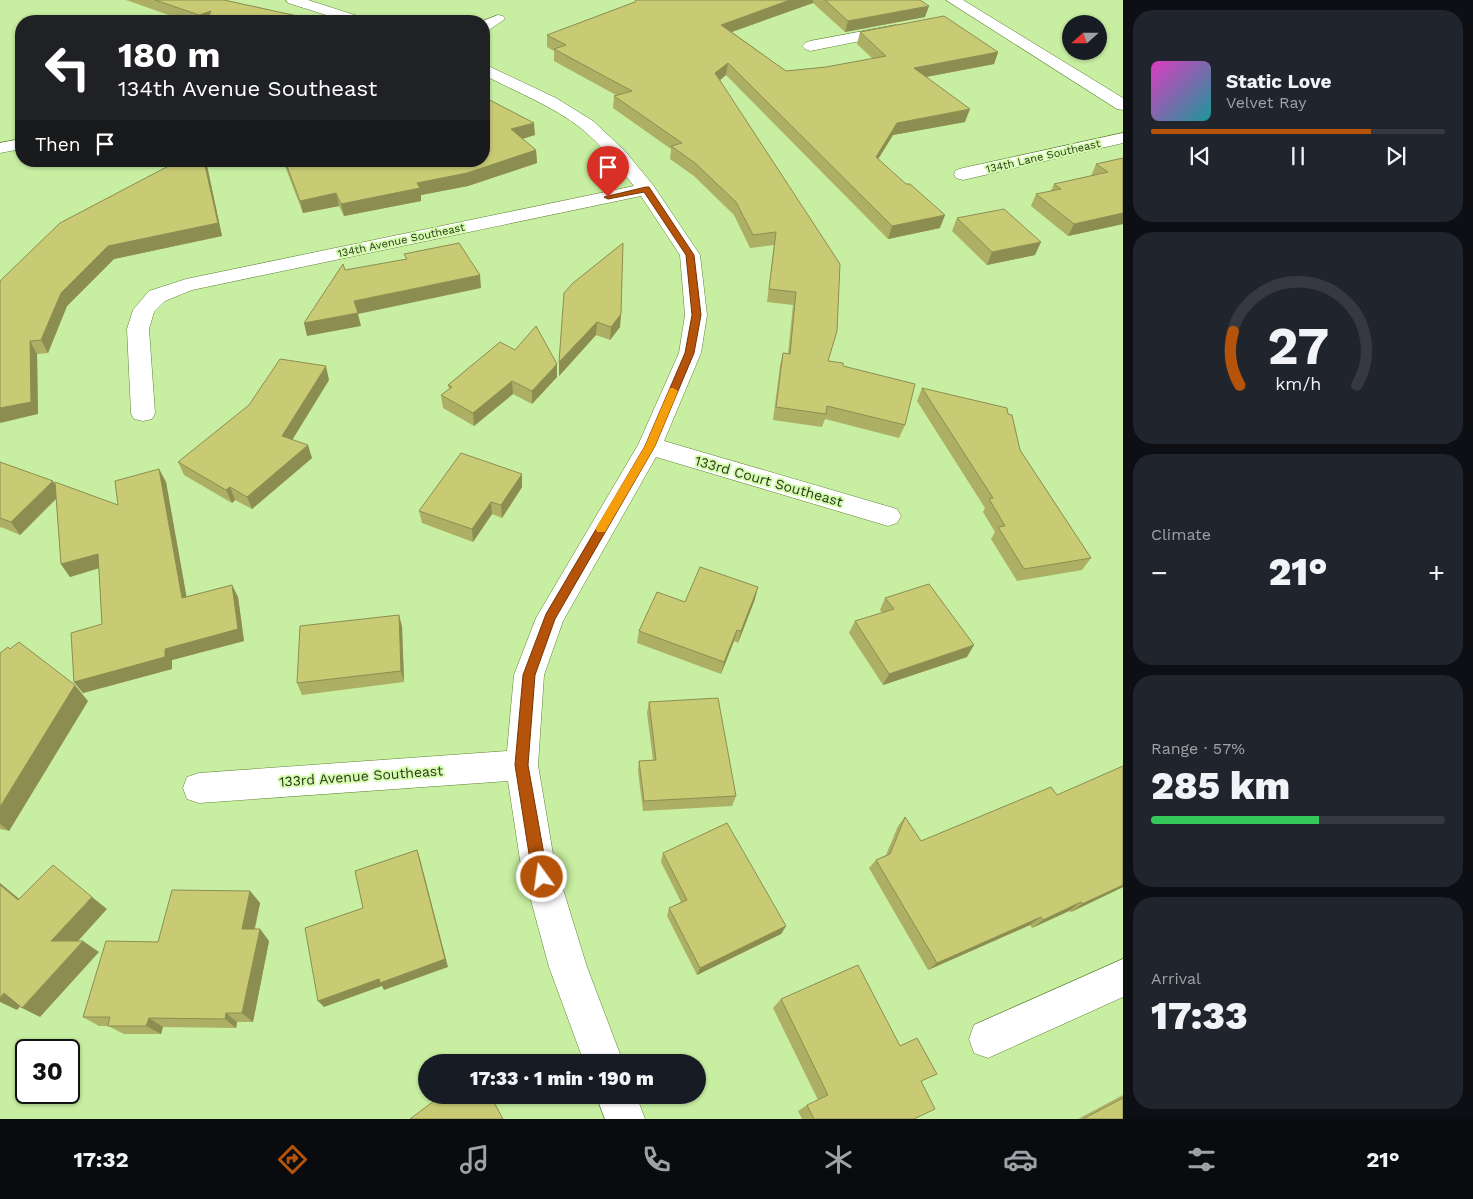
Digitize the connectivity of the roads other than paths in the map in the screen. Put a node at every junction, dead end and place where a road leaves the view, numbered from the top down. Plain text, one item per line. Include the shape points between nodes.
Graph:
1 (293, 0) edge
2 (953, 0) edge
3 (976, 14) junction
4 (340, 15) edge
5 (956, 18) dead end
6 (498, 19) dead end
7 (490, 24) edge
8 (908, 28) edge
9 (810, 46) dead end
10 (490, 72) edge
11 (1123, 105) edge
12 (1123, 138) edge
13 (15, 145) edge
14 (0, 148) edge
15 (963, 174) dead end
16 (646, 189) junction
17 (143, 413) dead end
18 (650, 446) junction
19 (888, 516) dead end
20 (522, 765) junction
21 (200, 788) dead end
22 (1123, 978) edge
23 (988, 1039) dead end
24 (601, 1054) edge
25 (619, 1104) edge
26 (625, 1119) edge

1 - 4 street
2 - 3 street
3 - 5 street
3 - 11 street
6 - 7 street
8 - 9 street
10 - 16 street via 587,125
12 - 15 street, 134th Lane Southeast
13 - 14 street
16 - 17 street, 134th Avenue Southeast via 186,284 157,296 144,310 138,329
16 - 18 street via 690,255 696,315 690,353
18 - 19 street, 133rd Court Southeast
18 - 20 street via 550,618 529,675
20 - 21 street, 133rd Avenue Southeast
20 - 24 street via 537,860 568,967
22 - 23 street
25 - 26 street

